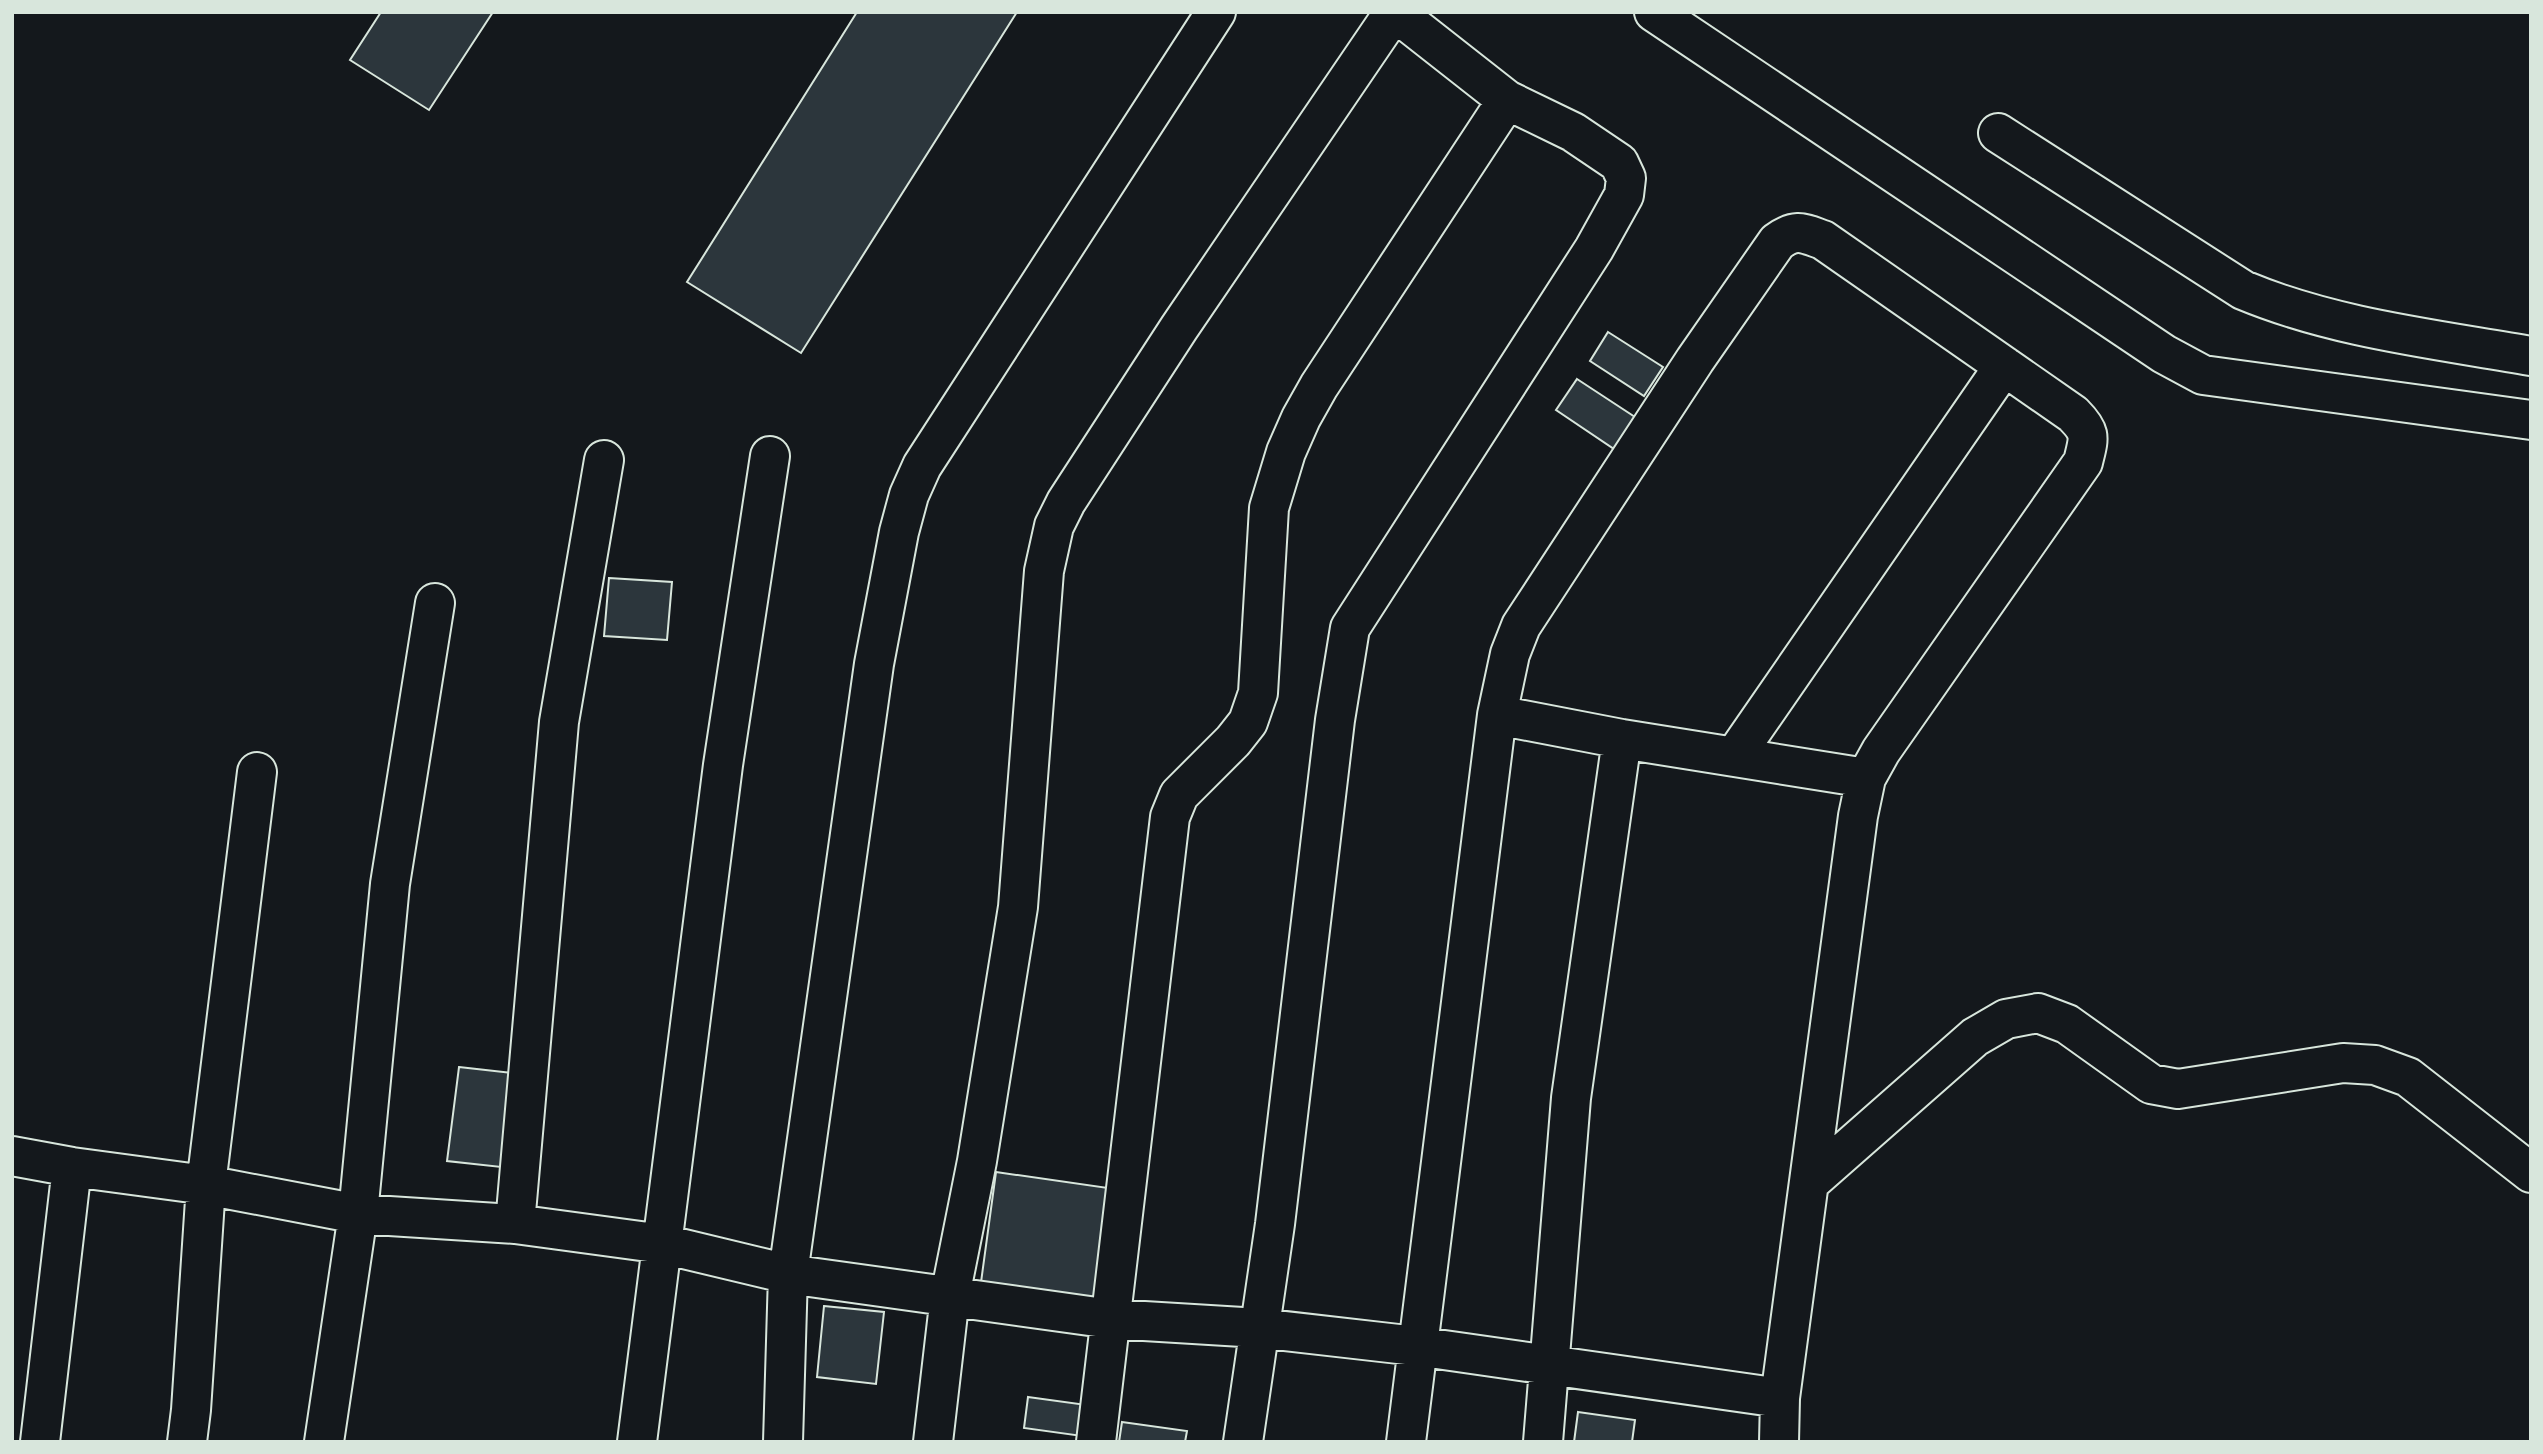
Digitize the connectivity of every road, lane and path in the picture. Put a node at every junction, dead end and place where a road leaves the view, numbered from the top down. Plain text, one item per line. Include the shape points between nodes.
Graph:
1 (1216, 12) edge
2 (1394, 12) edge
3 (1654, 12) edge
4 (1507, 100) junction
5 (1998, 133) dead end
6 (2531, 356) edge
7 (2004, 366) junction
8 (2531, 420) edge
9 (770, 456) dead end
10 (604, 460) dead end
11 (435, 603) dead end
12 (1497, 715) junction
13 (1622, 738) junction
14 (1734, 757) junction
15 (257, 772) dead end
16 (1866, 778) junction
17 (12, 1156) edge
18 (72, 1167) junction
19 (2531, 1173) edge
20 (1809, 1183) junction
21 (206, 1185) junction
22 (358, 1214) junction
23 (515, 1224) junction
24 (663, 1244) junction
25 (788, 1274) junction
26 (950, 1296) junction
27 (1111, 1318) junction
28 (1259, 1328) junction
29 (1416, 1346) junction
30 (1548, 1363) junction
31 (1780, 1398) junction
32 (40, 1442) edge
33 (187, 1442) edge
34 (324, 1442) edge
35 (637, 1442) edge
36 (783, 1442) edge
37 (933, 1442) edge
38 (1096, 1442) edge
39 (1243, 1442) edge
40 (1406, 1442) edge
41 (1543, 1442) edge
42 (1779, 1442) edge

1 - 25 street via 922,466 909,495 874,664
2 - 4 street
2 - 26 street via 1172,339 1054,526 1044,571 1018,906
3 - 8 street via 2164,354 2203,375
4 - 27 street via 1319,386 1286,452 1269,508 1258,693 1248,722 1179,795 1170,817
4 - 28 street via 1573,132 1619,163 1626,178 1624,195 1594,249 1350,628
5 - 6 street via 2243,290 2284,307 2339,321
7 - 12 street via 1823,240 1801,232 1787,235 1777,242 1695,360 1521,626
7 - 14 street
7 - 16 street via 2086,428 2083,462
9 - 24 street via 723,765
10 - 23 street via 559,722
11 - 22 street via 390,884
12 - 13 street
12 - 29 street
13 - 14 street
13 - 30 street via 1571,1098
14 - 16 street
15 - 21 street
16 - 20 street
17 - 18 street
18 - 21 street
18 - 32 street
19 - 20 street via 2408,1077 2375,1065 2343,1063 2178,1089 2151,1084 2067,1024 2038,1013 2006,1019 1975,1037
20 - 31 street
21 - 22 street
21 - 33 street
22 - 23 street
22 - 34 street
23 - 24 street
24 - 25 street
24 - 35 street
25 - 26 street
25 - 36 street
26 - 27 street
26 - 37 street
27 - 28 street
27 - 38 street
28 - 29 street
28 - 39 street
29 - 30 street
29 - 40 street
30 - 31 street
30 - 41 street
31 - 42 street

